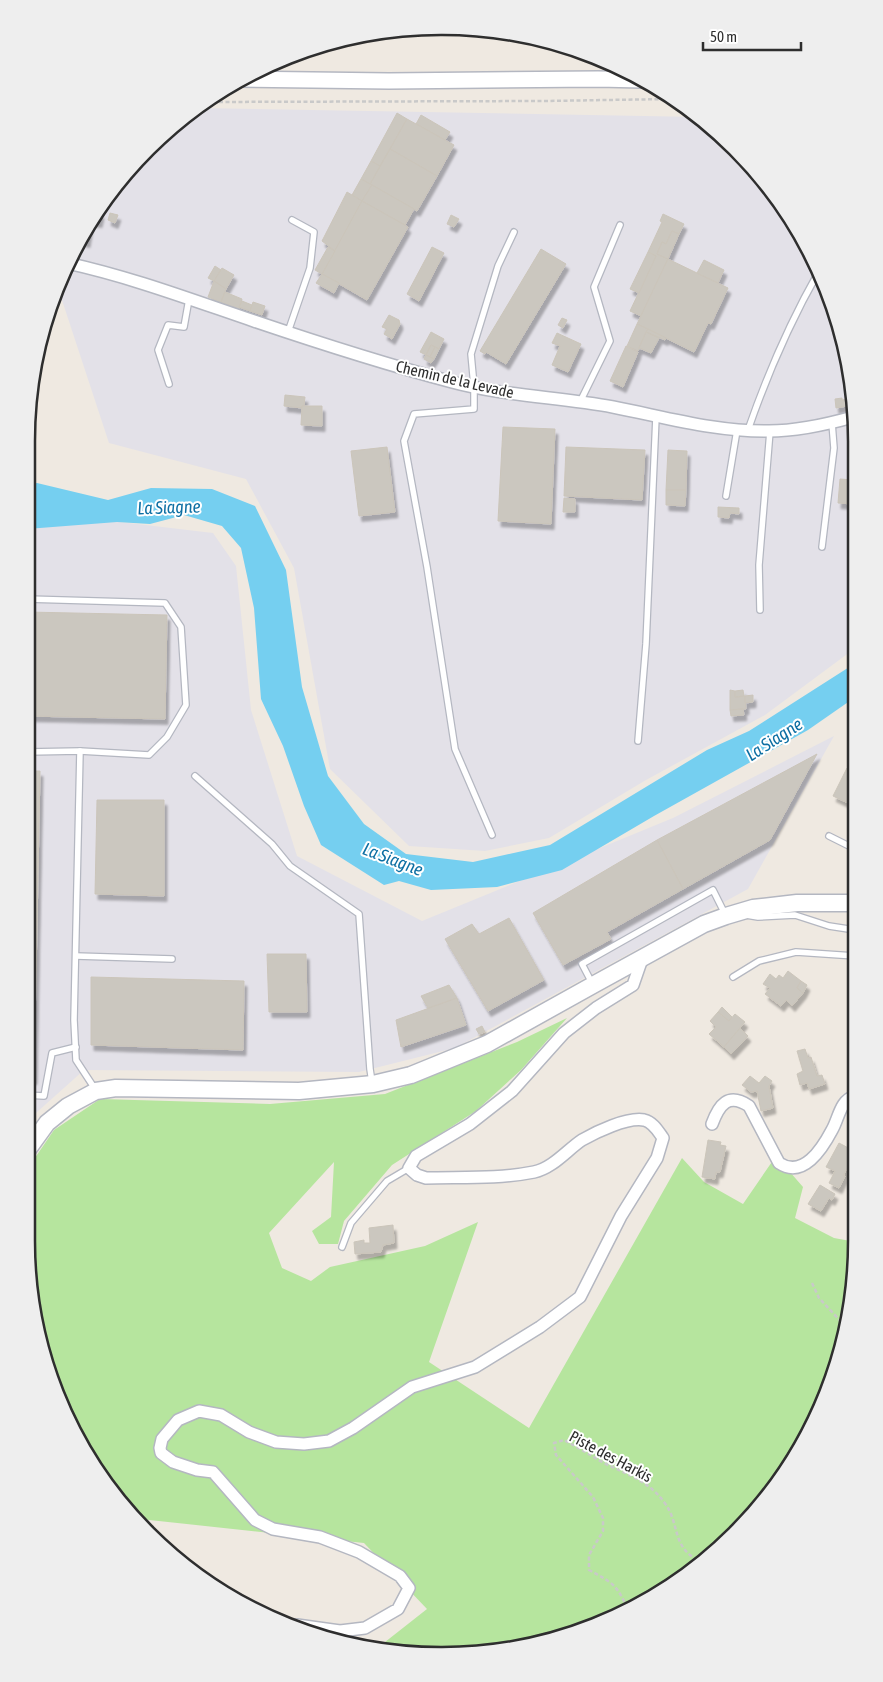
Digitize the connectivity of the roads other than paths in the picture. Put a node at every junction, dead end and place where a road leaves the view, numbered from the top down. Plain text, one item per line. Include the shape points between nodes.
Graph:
1 (257, 79) edge
2 (626, 80) edge
3 (292, 220) dead end
4 (620, 225) dead end
5 (514, 232) dead end
6 (75, 265) edge
7 (814, 279) edge
8 (189, 298) junction
9 (288, 332) junction
10 (170, 384) dead end
11 (474, 386) junction
12 (580, 402) junction
13 (656, 416) junction
14 (847, 419) edge
15 (832, 423) junction
16 (742, 430) junction
17 (770, 431) junction
18 (726, 496) dead end
19 (822, 547) dead end
20 (35, 600) edge
21 (760, 610) dead end
22 (638, 741) dead end
23 (35, 752) edge
24 (80, 752) junction
25 (195, 776) dead end
26 (492, 834) dead end
27 (829, 836) dead end
28 (848, 846) edge
29 (848, 903) edge
30 (731, 914) junction
31 (848, 929) edge
32 (76, 956) junction
33 (848, 956) edge
34 (642, 959) junction
35 (172, 960) dead end
36 (733, 977) dead end
37 (593, 985) junction
38 (76, 1047) junction
39 (373, 1084) junction
40 (96, 1091) junction
41 (35, 1096) edge
42 (848, 1099) edge
43 (712, 1124) dead end
44 (35, 1140) edge
45 (409, 1168) junction
46 (342, 1247) dead end
47 (322, 1628) edge

1 - 2 street via 390,82
3 - 9 lane via 314,232 310,268
4 - 12 lane via 594,287 610,341
5 - 11 lane via 498,266 471,354
6 - 8 street, Chemin de la Levade
7 - 16 lane
8 - 9 street, Chemin de la Levade
8 - 10 lane via 184,327 168,325 158,350
9 - 11 street, Chemin de la Levade via 366,358
11 - 12 street, Chemin de la Levade
11 - 26 lane via 474,409 414,414 404,441 428,567 455,749
12 - 13 street, Chemin de la Levade
13 - 16 street, Chemin de la Levade
13 - 22 lane via 646,644
14 - 15 street, Chemin de la Levade
15 - 17 street, Chemin de la Levade
15 - 19 lane via 834,448
16 - 17 street, Chemin de la Levade
16 - 18 lane
17 - 21 lane via 760,565
20 - 24 lane via 165,603 182,627 186,705 168,736 149,755
23 - 24 lane
24 - 32 lane
25 - 39 lane via 272,844 290,866 359,914
27 - 28 lane
29 - 30 main road via 797,903
30 - 31 lane via 758,917 795,915
30 - 34 main road via 704,924
30 - 37 lane via 713,890 582,964
32 - 35 lane
32 - 38 lane
33 - 36 lane via 796,952 759,961
34 - 37 main road
34 - 45 street via 633,986 596,1008 564,1033 512,1091 470,1124 416,1156
37 - 39 main road via 488,1044 410,1075
38 - 40 lane via 76,1060
38 - 41 lane via 52,1053 44,1096
39 - 40 main road via 299,1091 116,1088
40 - 44 main road via 68,1106 47,1123
42 - 43 street via 814,1158 794,1168 779,1163 750,1106 742,1101 724,1103 717,1110
45 - 46 lane via 386,1181 351,1223
45 - 47 street via 426,1178 536,1172 582,1140 617,1123 644,1120 655,1126 662,1138 658,1158 621,1216 580,1297 475,1367 412,1387 329,1441 304,1444 276,1442 249,1432 221,1415 199,1411 178,1420 162,1439 161,1453 173,1462 213,1472 255,1520 273,1530 320,1537 359,1552 400,1576 409,1588 398,1609 365,1628 340,1631

